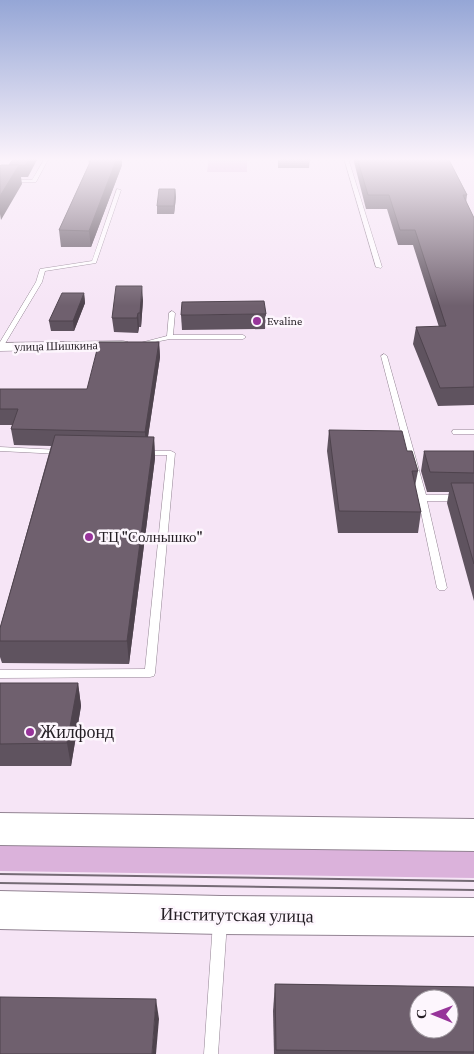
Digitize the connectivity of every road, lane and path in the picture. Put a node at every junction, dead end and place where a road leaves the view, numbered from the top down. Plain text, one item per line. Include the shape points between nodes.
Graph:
1 (113, 207) edge
2 (361, 207) edge
3 (379, 267) dead end
4 (172, 313) dead end
5 (170, 337) junction
6 (243, 337) dead end
7 (142, 344) joint
8 (0, 347) edge
9 (384, 356) dead end
10 (456, 432) dead end
11 (474, 432) edge
12 (0, 449) edge
13 (72, 452) edge
14 (131, 453) edge
15 (422, 498) junction
16 (474, 498) edge
17 (442, 588) dead end
18 (0, 674) edge
19 (0, 829) edge
20 (474, 835) edge
21 (0, 910) edge
22 (221, 915) junction
23 (474, 918) edge
24 (211, 1054) edge

1 - 8 lane via 94,262 42,270 39,282
2 - 3 lane
4 - 5 lane
5 - 6 lane
5 - 7 lane
7 - 8 street, улица Шишкина
9 - 15 lane
10 - 11 lane
12 - 13 lane via 50,456
14 - 18 lane via 171,453 150,673
15 - 16 lane
15 - 17 lane
19 - 20 main road
21 - 22 main road, Институтская улица
22 - 23 main road, Институтская улица
22 - 24 lane

